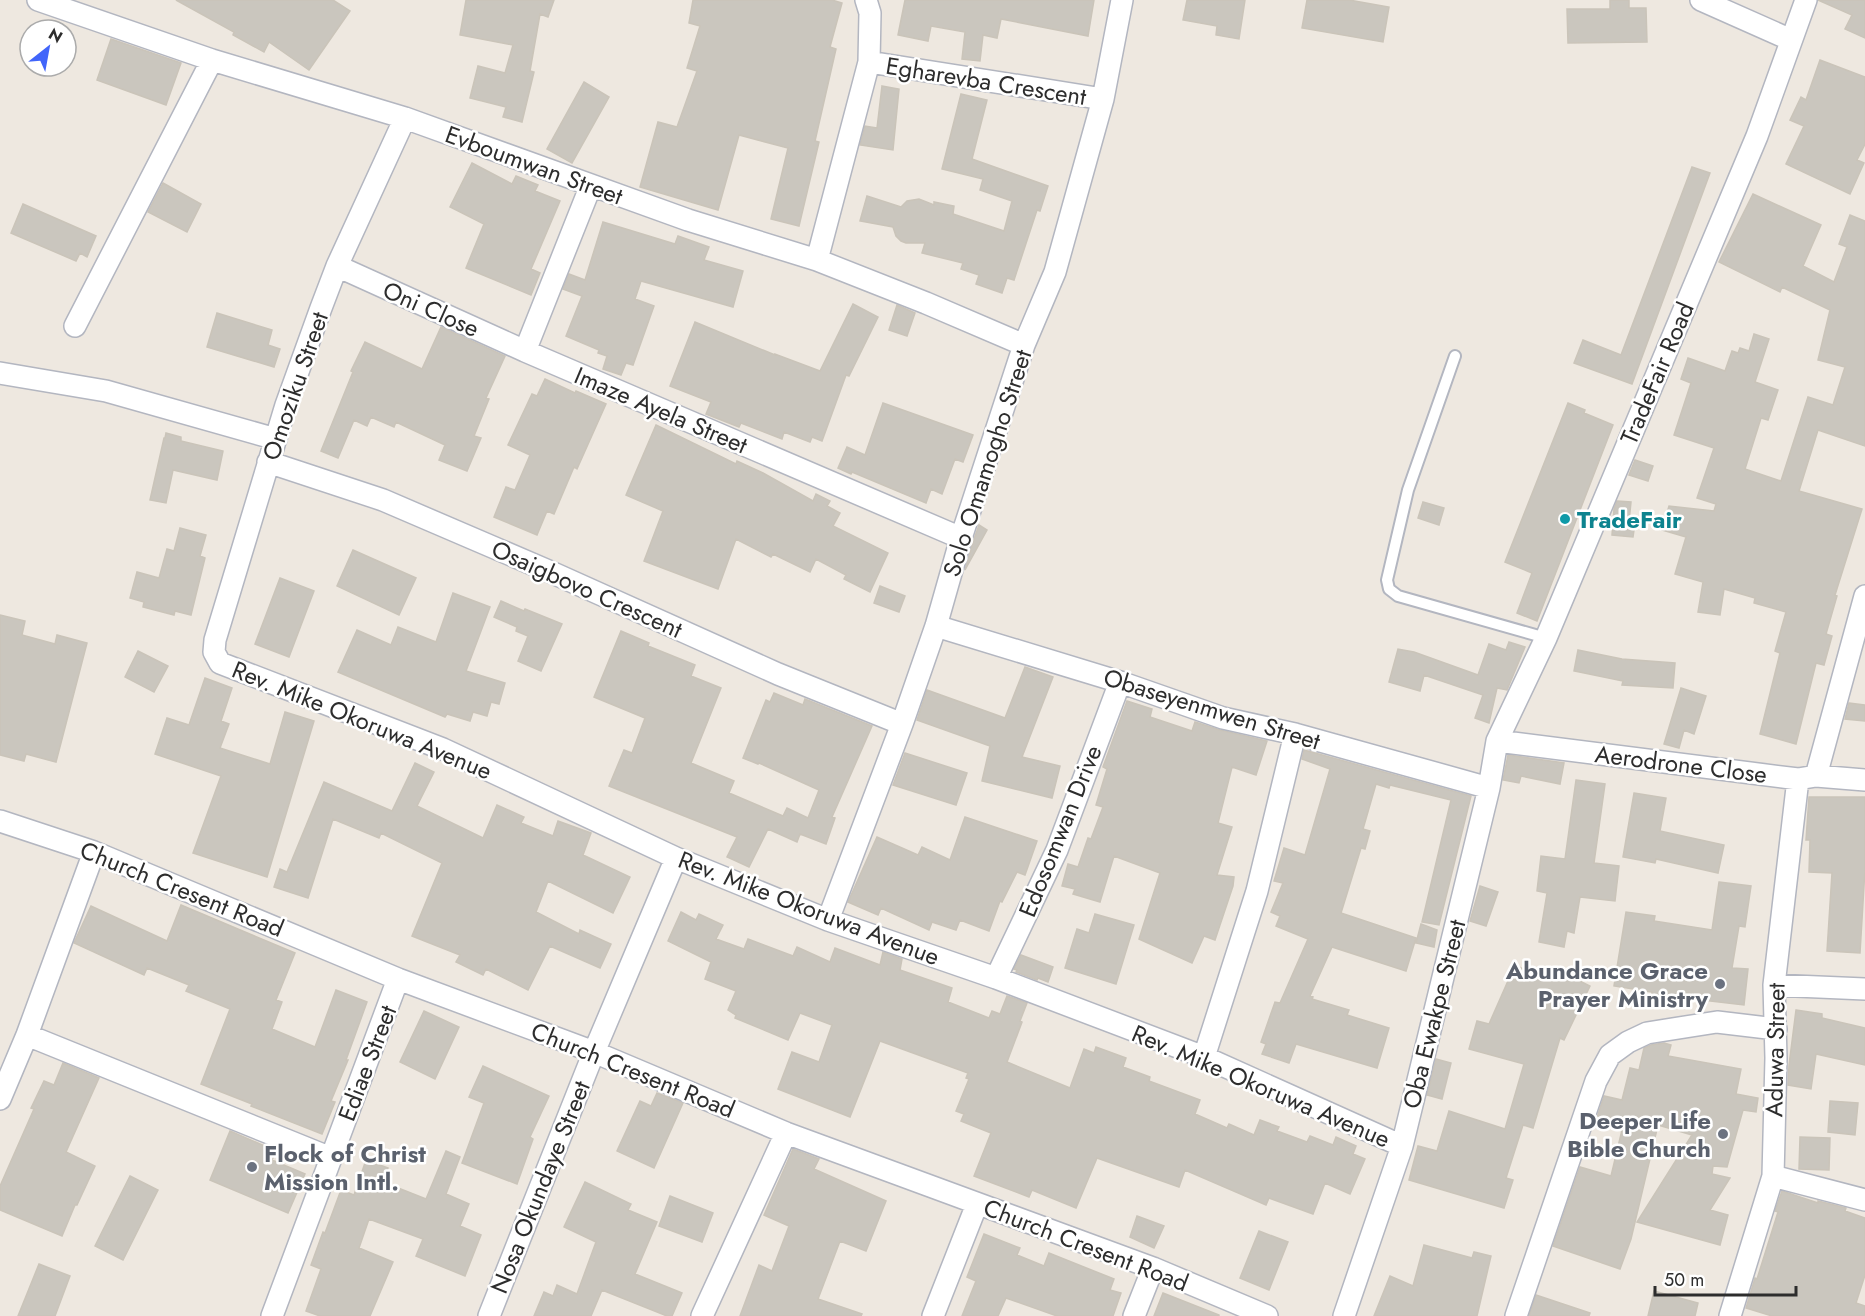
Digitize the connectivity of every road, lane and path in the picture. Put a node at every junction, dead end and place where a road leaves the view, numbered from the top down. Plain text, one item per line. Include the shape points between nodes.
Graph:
1 (38, 0) edge
2 (866, 0) edge
3 (1122, 0) edge
4 (1701, 0) edge
5 (1806, 0) edge
6 (1791, 40) junction
7 (212, 60) junction
8 (869, 62) junction
9 (1103, 99) junction
10 (405, 118) junction
11 (591, 185) junction
12 (817, 260) junction
13 (337, 266) junction
14 (75, 326) dead end
15 (1024, 345) junction
16 (525, 351) junction
17 (1455, 356) dead end
18 (0, 374) edge
19 (276, 439) junction
20 (268, 462) junction
21 (961, 538) junction
22 (1865, 596) edge
23 (936, 626) junction
24 (1546, 638) junction
25 (220, 663) joint
26 (1120, 682) junction
27 (902, 724) junction
28 (1295, 734) junction
29 (1497, 741) junction
30 (1807, 778) junction
31 (1865, 780) edge
32 (1489, 788) junction
33 (0, 821) edge
34 (94, 852) junction
35 (676, 858) junction
36 (828, 920) junction
37 (996, 978) junction
38 (398, 979) junction
39 (1774, 985) junction
40 (1865, 989) edge
41 (1776, 1029) junction
42 (27, 1035) junction
43 (594, 1052) junction
44 (1204, 1057) junction
45 (0, 1099) edge
46 (786, 1133) junction
47 (1402, 1146) junction
48 (331, 1158) junction
49 (1773, 1176) junction
50 (1865, 1200) edge
51 (977, 1204) junction
52 (1152, 1268) junction
53 (272, 1316) edge
54 (489, 1316) edge
55 (702, 1316) edge
56 (933, 1316) edge
57 (1134, 1316) edge
58 (1267, 1316) edge
59 (1344, 1316) edge
60 (1516, 1316) edge
61 (1730, 1316) edge

1 - 7 street, Evboumwan Street
2 - 8 street via 870,13
3 - 9 street, Solo Omamogho Street
4 - 6 street
5 - 6 street, TradeFair Road
6 - 24 street, TradeFair Road via 1757,136
7 - 10 street, Evboumwan Street
7 - 14 street
8 - 9 street, Egharevba Crescent
8 - 12 street
9 - 15 street, Solo Omamogho Street via 1055,272
10 - 11 street, Evboumwan Street
10 - 13 street, Omoziku Street
11 - 12 street, Evboumwan Street
11 - 16 street
12 - 15 street, Evboumwan Street
13 - 16 street, Oni Close
13 - 19 street, Omoziku Street
15 - 21 street, Solo Omamogho Street
16 - 21 street, Imaze Ayela Street
17 - 24 lane via 1408,490 1387,580 1389,589 1398,596
18 - 19 street via 106,391
19 - 20 street, Omoziku Street
20 - 25 street, Omoziku Street via 215,639 214,652
20 - 27 street, Osaigbovo Crescent via 383,500
21 - 23 street, Solo Omamogho Street
22 - 30 street, Aduwa Street
23 - 26 street, Obaseyenmwen Street
23 - 27 street, Solo Omamogho Street
24 - 29 street, TradeFair Road
25 - 35 street, Rev. Mike Okoruwa Avenue via 443,749
26 - 28 street, Obaseyenmwen Street via 1222,718
26 - 37 street, Edosomwan Drive via 1058,850
27 - 36 street, Solo Omamogho Street
28 - 32 street, Obaseyenmwen Street
28 - 44 street via 1257,891
29 - 30 street, Aerodrone Close
29 - 32 street, Oba Ewakpe Street
30 - 31 street, Aerodrone Close
30 - 39 street, Aduwa Street
32 - 47 street, Oba Ewakpe Street
33 - 34 street, Church Cresent Road
34 - 38 street, Church Cresent Road
34 - 42 street
35 - 36 street, Rev. Mike Okoruwa Avenue
35 - 43 street, Nosa Okundaye Street
36 - 37 street, Rev. Mike Okoruwa Avenue
37 - 44 street, Rev. Mike Okoruwa Avenue
38 - 43 street, Church Cresent Road
38 - 48 street, Ediae Street
39 - 40 street
39 - 41 street, Aduwa Street
41 - 49 street, Aduwa Street
41 - 60 street via 1717,1022 1647,1033 1610,1055 1596,1081
42 - 45 street
42 - 48 street
43 - 46 street, Church Cresent Road
43 - 54 street, Nosa Okundaye Street
44 - 47 street, Rev. Mike Okoruwa Avenue
46 - 51 street, Church Cresent Road
46 - 55 street
47 - 59 street, Oba Ewakpe Street
48 - 53 street, Ediae Street
49 - 50 street
49 - 61 street, Aduwa Street
51 - 52 street, Church Cresent Road
51 - 56 street
52 - 57 street
52 - 58 street, Church Cresent Road

